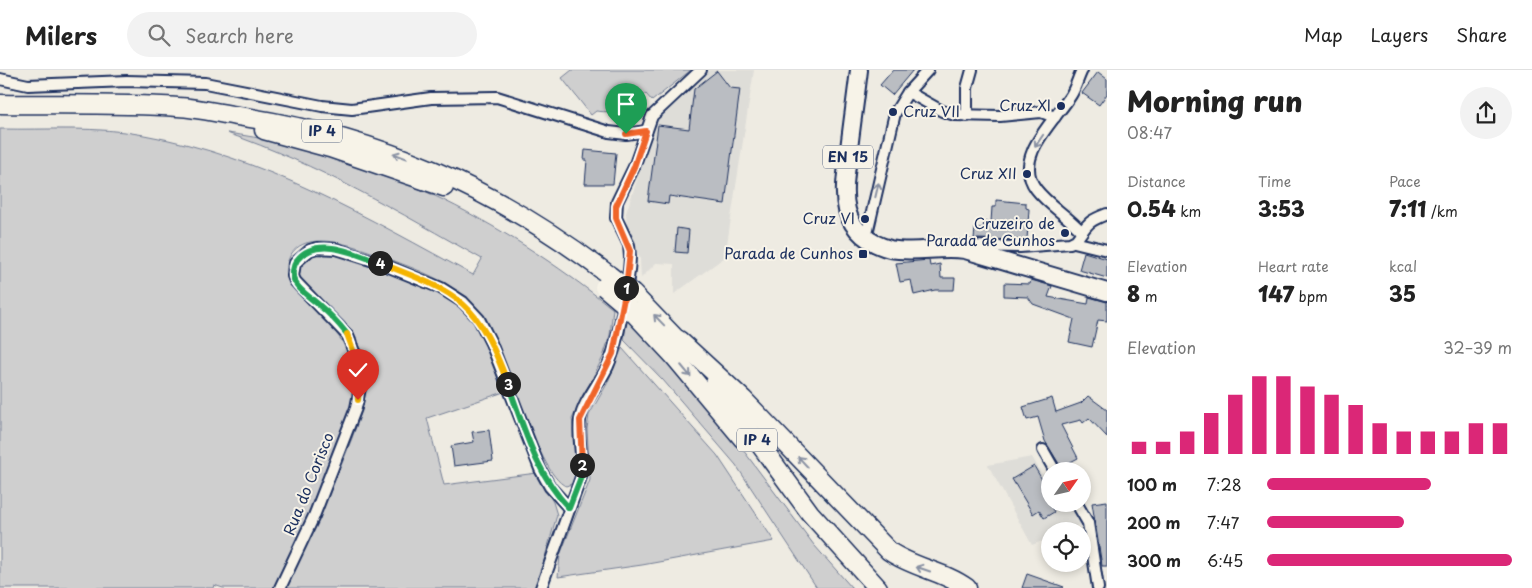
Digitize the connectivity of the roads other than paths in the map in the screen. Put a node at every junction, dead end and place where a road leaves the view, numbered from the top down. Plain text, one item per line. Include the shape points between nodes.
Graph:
1 (701, 70) edge
2 (859, 70) edge
3 (928, 70) edge
4 (972, 70) edge
5 (1082, 70) edge
6 (0, 78) edge
7 (908, 92) junction
8 (0, 104) edge
9 (0, 113) edge
10 (967, 116) junction
11 (1055, 117) junction
12 (646, 131) junction
13 (1107, 214) edge
14 (1081, 231) junction
15 (866, 238) junction
16 (1074, 242) junction
17 (954, 248) junction
18 (1107, 250) edge
19 (606, 281) junction
20 (1107, 292) edge
21 (631, 302) junction
22 (679, 340) junction
23 (1043, 450) dead end
24 (1049, 462) edge
25 (569, 508) junction
26 (1082, 512) edge
27 (280, 588) edge
28 (541, 588) edge
29 (868, 588) edge
30 (878, 588) edge
31 (967, 588) edge
32 (1098, 588) edge

1 - 12 street via 654,113
2 - 15 main road, EN 15 via 846,201 850,219
3 - 7 street
4 - 10 street via 967,88
5 - 11 street via 1073,92
6 - 12 street via 14,83 42,85 136,81 205,83 352,109 431,98 488,96 609,132
7 - 10 street via 949,114
15 -> 7 street via 892,120
19 -> 8 highway, IP 4 via 574,248 490,197 434,170 343,137 308,127 179,107
9 - 19 highway, IP 4 via 178,116 257,128 330,148 439,184 515,222
10 - 11 street via 1041,112
11 -> 14 street via 1031,153 1030,178 1040,194
12 - 25 street via 616,206 616,218 630,251 629,270 613,354 580,420 582,470
13 - 14 street
14 - 16 street
15 - 17 main road, EN 15 via 880,246 898,250
16 - 17 street
16 - 18 street
17 - 20 main road, EN 15
19 - 21 highway, IP 4, bridge
22 -> 21 highway, IP 4
21 -> 29 highway, IP 4 via 814,528
22 - 30 highway, IP 4 via 810,513
31 -> 22 highway via 912,565 889,551 743,399
23 - 24 street
25 - 27 street, Rua do Corisco via 550,487 540,469 492,343 471,310 441,288 384,265 336,249 317,248 295,263 293,276 348,336 359,366 360,388 356,408 314,516
25 - 28 street
26 - 32 street via 1088,523

